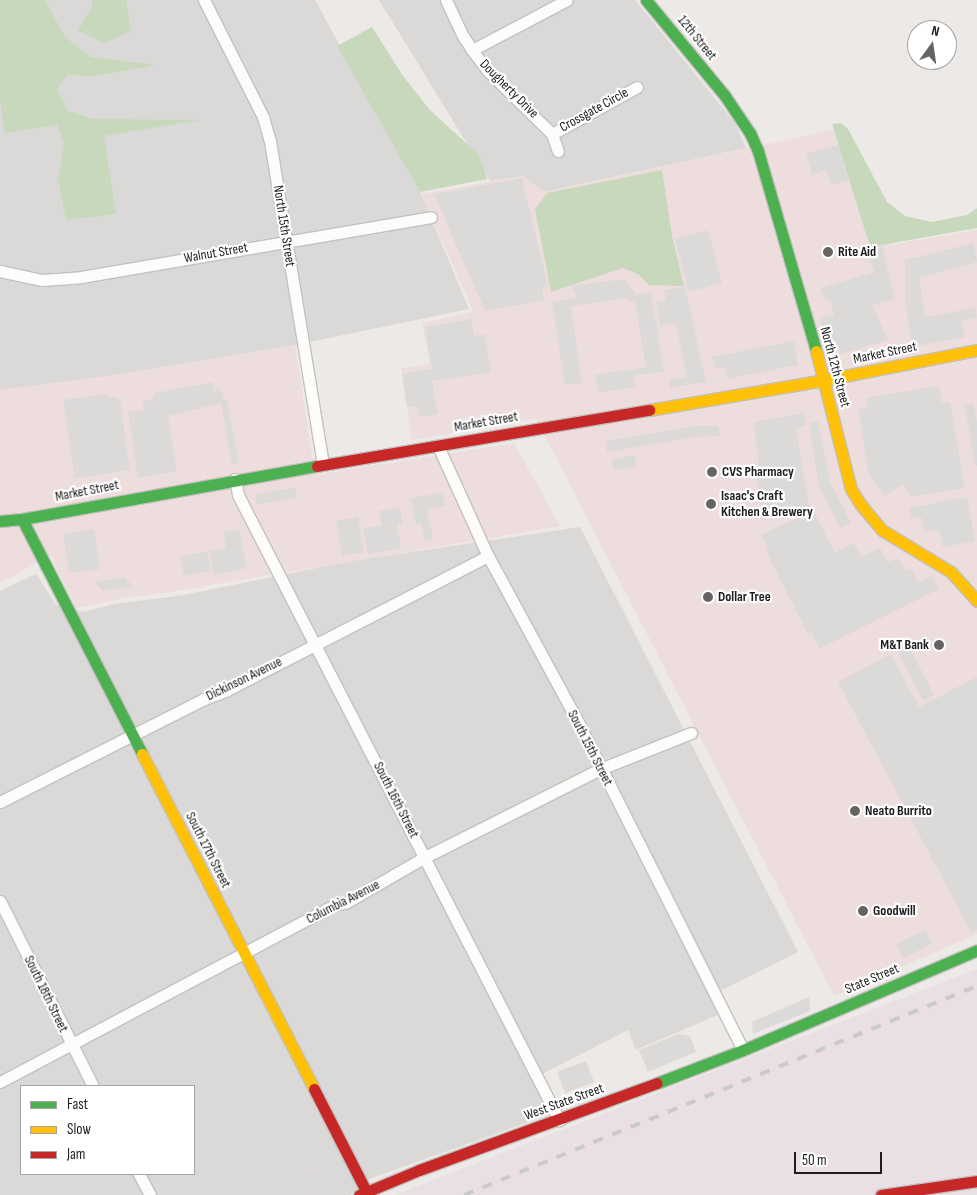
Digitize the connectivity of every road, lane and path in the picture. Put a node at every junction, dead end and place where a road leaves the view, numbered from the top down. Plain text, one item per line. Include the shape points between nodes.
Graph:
1 (204, 0) edge
2 (446, 0) edge
3 (567, 0) edge
4 (646, 0) edge
5 (472, 50) junction
6 (637, 87) dead end
7 (725, 96) joint
8 (552, 134) junction
9 (558, 152) dead end
10 (431, 217) dead end
11 (286, 241) junction
12 (0, 271) edge
13 (977, 350) edge
14 (824, 380) junction
15 (438, 446) junction
16 (323, 465) junction
17 (235, 480) junction
18 (22, 519) junction
19 (0, 521) edge
20 (488, 556) junction
21 (977, 600) edge
22 (314, 644) junction
23 (691, 733) dead end
24 (133, 736) junction
25 (600, 769) junction
26 (0, 802) edge
27 (425, 857) junction
28 (0, 901) edge
29 (977, 950) edge
30 (244, 954) junction
31 (779, 1036) joint
32 (71, 1044) junction
33 (744, 1050) junction
34 (0, 1082) edge
35 (92, 1085) edge
36 (559, 1120) junction
37 (140, 1175) edge
38 (977, 1181) edge
39 (364, 1194) edge
40 (150, 1195) edge
41 (881, 1195) edge

1 - 11 street, North 15th Street via 263,117 270,141
2 - 5 street, Dougherty Drive
3 - 5 street
4 - 7 main road, 12th Street
5 - 8 street, Dougherty Drive
6 - 8 street, Crossgate Circle
7 - 14 main road, North 12th Street via 758,151
8 - 9 street, Dougherty Drive
10 - 11 street, Walnut Street
11 - 12 street, Walnut Street via 73,278 42,280
11 - 16 street, North 15th Street
13 - 14 main road, Market Street
14 - 15 main road, Market Street
14 - 21 main road, North 12th Street via 848,480 861,505 882,530 952,572
15 - 16 main road, Market Street
15 - 20 street, South 15th Street
16 - 17 main road, Market Street
17 - 18 main road, Market Street
17 - 22 street, South 16th Street via 238,495
18 - 19 main road, Market Street
18 - 24 main road, South 17th Street
20 - 22 street, Dickinson Avenue
20 - 25 street, South 15th Street
22 - 24 street, Dickinson Avenue
22 - 27 street, South 16th Street
23 - 25 street, Columbia Avenue
24 - 26 street, Dickinson Avenue
24 - 30 main road, South 17th Street
25 - 27 street, Columbia Avenue
25 - 33 street, South 15th Street
27 - 30 street, Columbia Avenue via 347,902 334,905
27 - 36 street, South 16th Street
28 - 32 street, South 18th Street
29 - 31 main road, State Street
30 - 32 street, Columbia Avenue
30 - 39 main road, South 17th Street
31 - 33 main road, West State Street
32 - 34 street, Columbia Avenue
32 - 35 street, South 18th Street
33 - 36 main road, West State Street
36 - 39 main road, West State Street via 453,1157
37 - 40 street
38 - 41 main road

